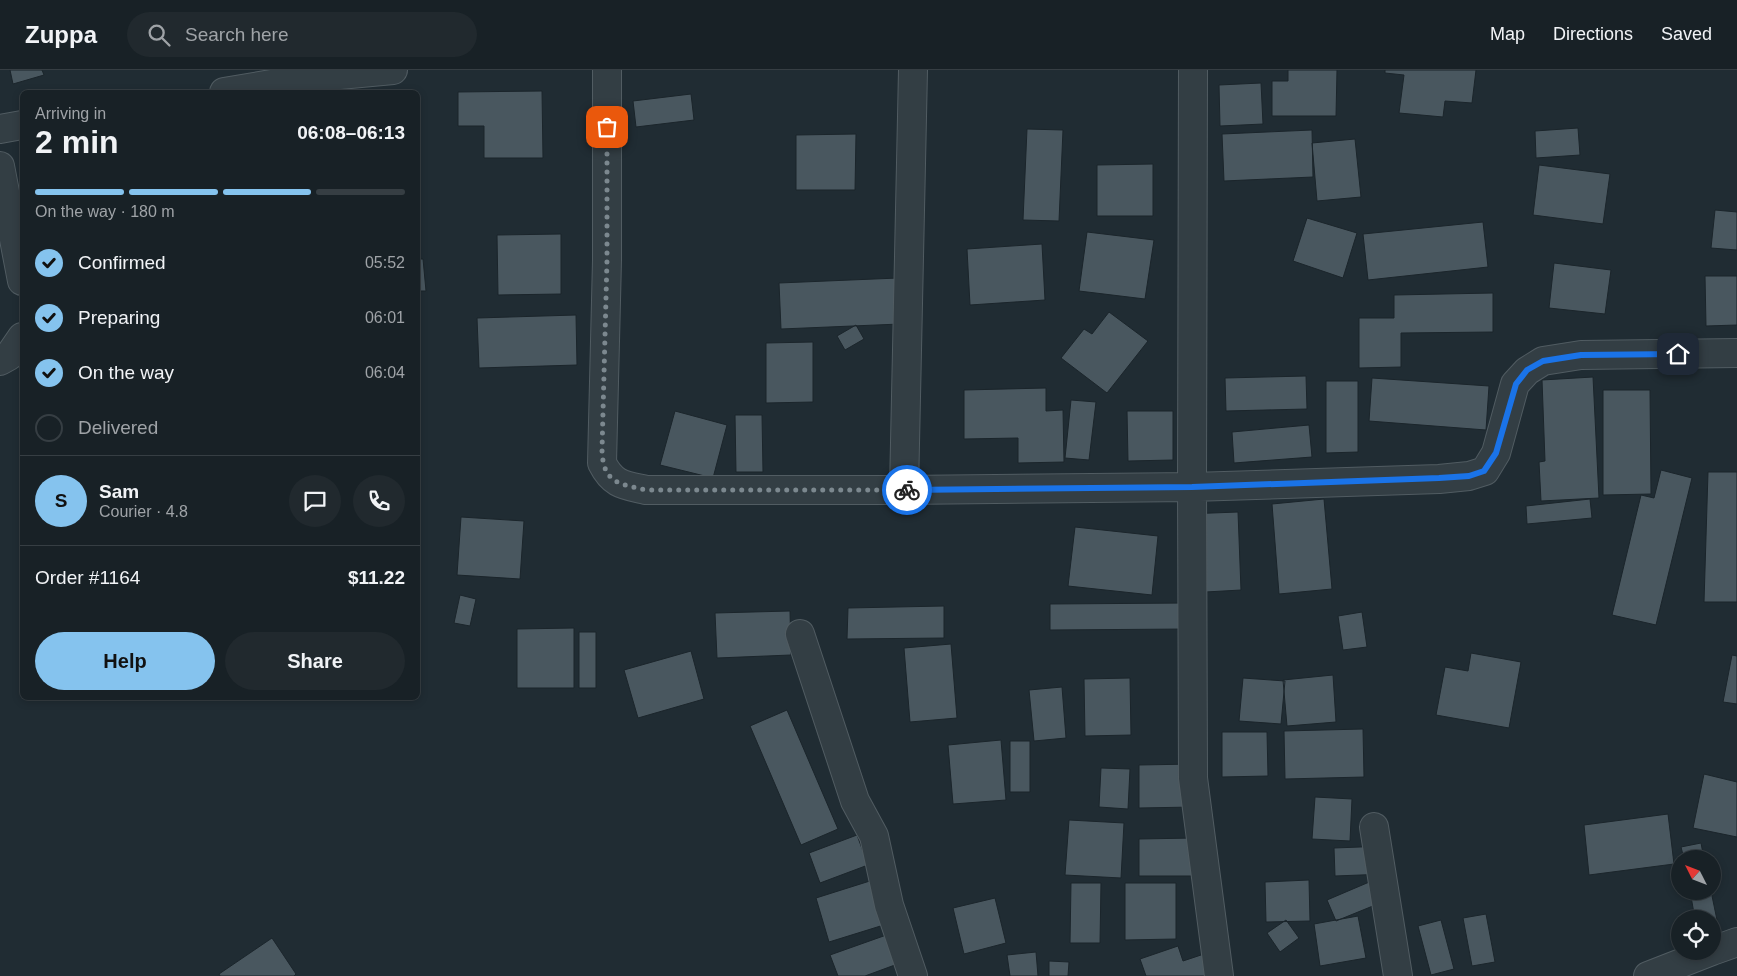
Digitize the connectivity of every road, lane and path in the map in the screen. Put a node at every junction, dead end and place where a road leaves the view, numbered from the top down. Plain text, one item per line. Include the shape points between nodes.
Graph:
1 (393, 70) edge
2 (607, 70) edge
3 (913, 70) edge
4 (1193, 70) edge
5 (236, 90) edge
6 (20, 125) edge
7 (0, 129) edge
8 (0, 166) edge
9 (20, 271) edge
10 (20, 341) edge
11 (1737, 353) edge
12 (0, 361) edge
13 (1192, 487) junction
14 (904, 490) junction
15 (800, 634) dead end
16 (1374, 826) dead end
17 (1737, 942) edge
18 (1721, 948) edge
19 (1689, 960) edge
20 (913, 976) edge
21 (1219, 976) edge
22 (1398, 976) edge
23 (1648, 976) edge

1 - 5 street via 308,78
2 - 14 street via 602,463 607,474 618,484 646,490
3 - 14 street
4 - 13 street
6 - 7 street
8 - 9 street
10 - 12 street via 9,356
11 - 13 street via 1581,355 1543,361 1527,370 1516,384 1496,453 1484,471 1469,476
13 - 14 street
13 - 21 street via 1193,778
15 - 20 street via 855,800 874,836 889,905
16 - 22 street
17 - 18 street
19 - 23 street

